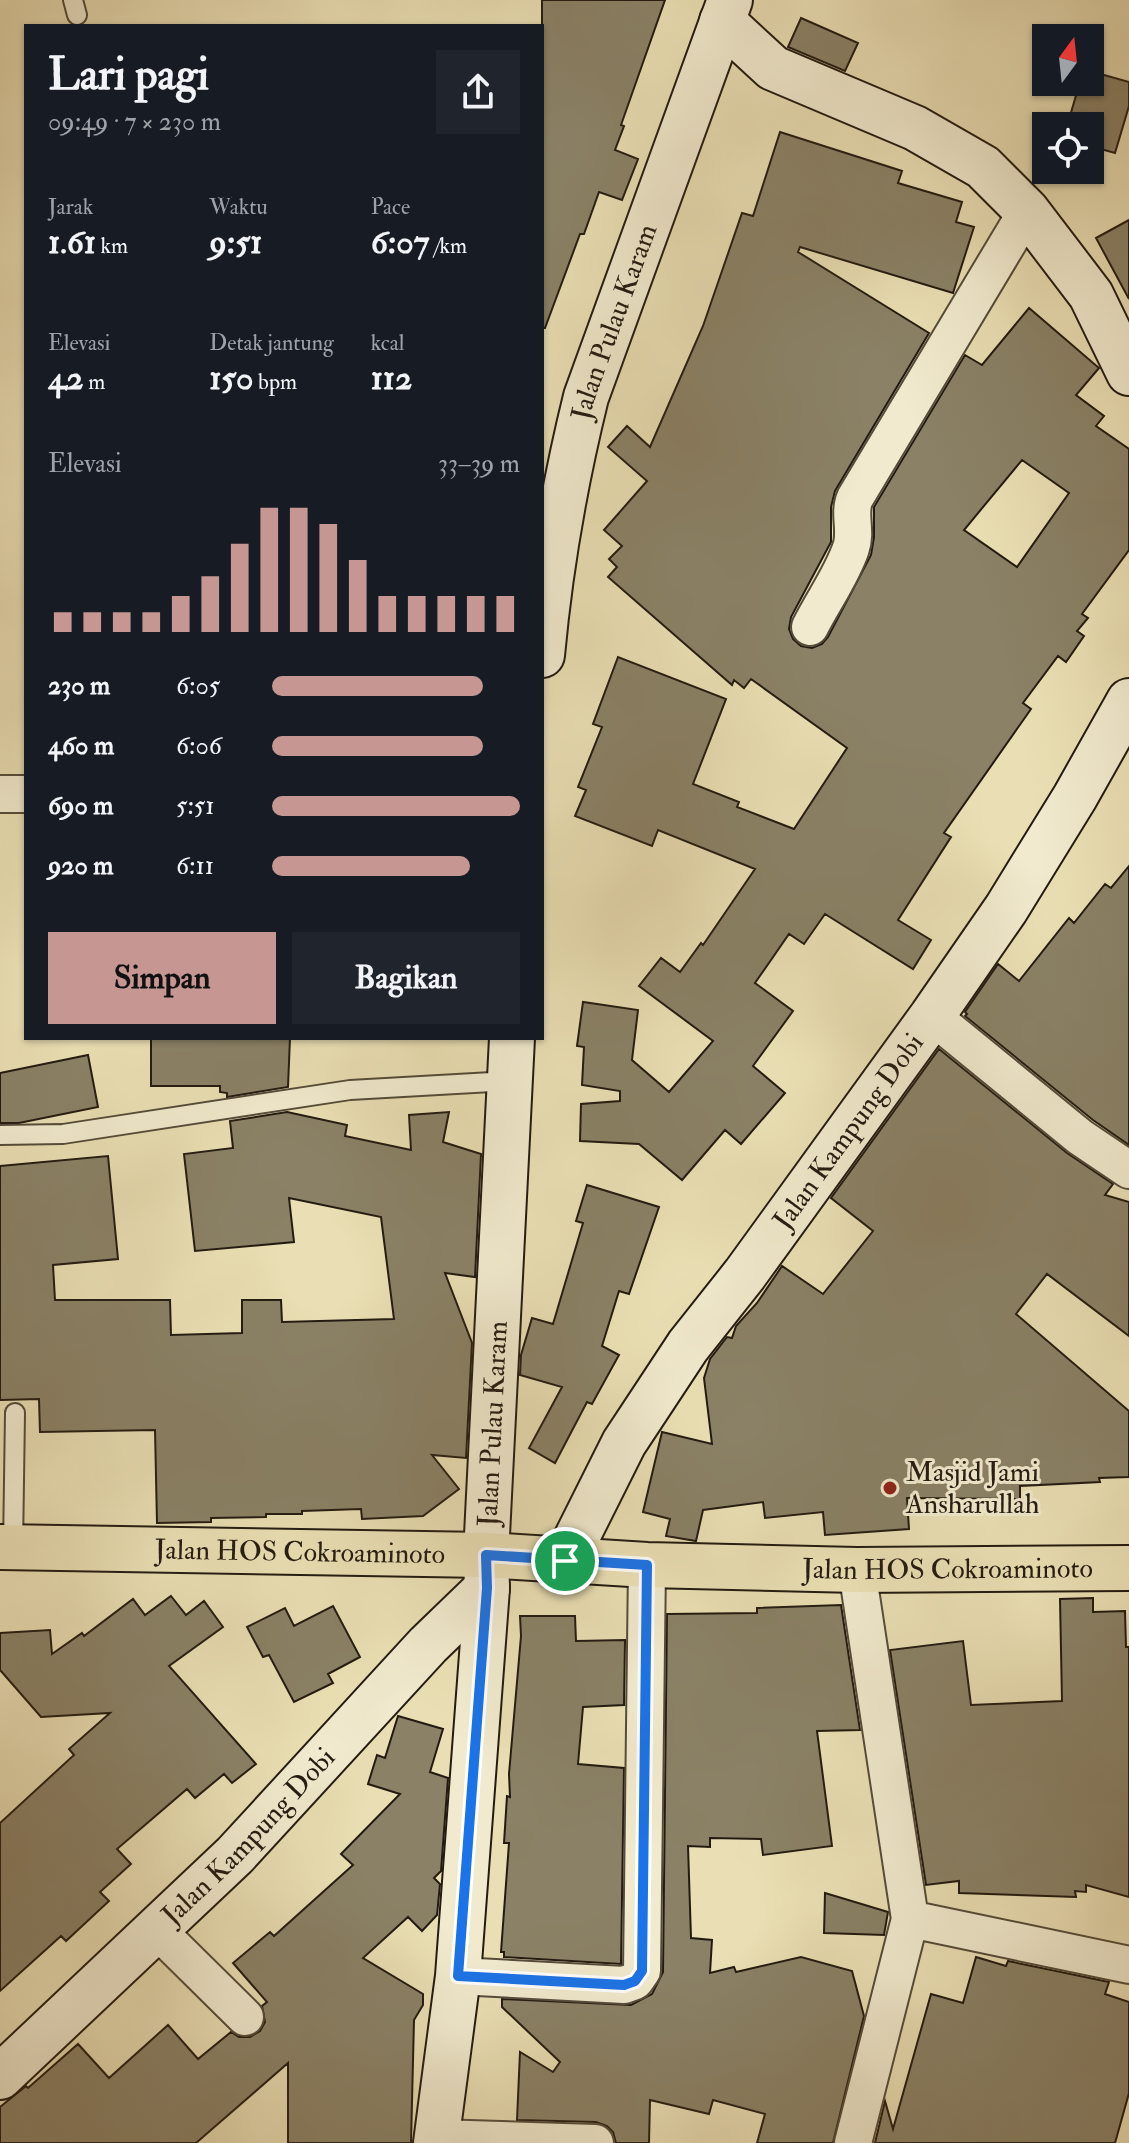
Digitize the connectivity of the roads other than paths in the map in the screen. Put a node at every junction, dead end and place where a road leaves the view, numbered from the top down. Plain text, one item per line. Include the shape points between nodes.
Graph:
1 (726, 11) edge
2 (1027, 211) junction
3 (1129, 373) edge
4 (810, 627) dead end
5 (544, 640) edge
6 (1129, 701) edge
7 (0, 794) edge
8 (24, 794) edge
9 (932, 1016) junction
10 (512, 1040) edge
11 (510, 1081) junction
12 (0, 1135) edge
13 (1129, 1170) edge
14 (15, 1413) dead end
15 (7, 1548) edge
16 (565, 1561) junction
17 (647, 1565) junction
18 (1129, 1568) edge
19 (857, 1570) junction
20 (486, 1572) junction
21 (910, 1919) junction
22 (156, 1929) junction
23 (1129, 1965) edge
24 (458, 1976) junction
25 (245, 2017) dead end
26 (0, 2077) edge
27 (436, 2140) edge
28 (595, 2143) edge
29 (853, 2143) edge

1 - 2 street via 773,68 915,128 983,167
1 - 5 street, Jalan Pulau Karam via 586,397 558,531
2 - 3 street via 1091,295
2 - 4 street via 855,498 851,550
6 - 9 street, Jalan Kampung Dobi via 1006,909
7 - 8 street
9 - 13 street via 1080,1137
9 - 16 street, Jalan Kampung Dobi via 688,1346 624,1443
10 - 11 street, Jalan Pulau Karam
11 - 12 lane via 350,1090 76,1132
11 - 20 street, Jalan Pulau Karam
14 - 15 lane
15 - 20 main road, Jalan HOS Cokroaminoto
16 - 17 main road, Jalan HOS Cokroaminoto
16 - 20 main road, Jalan HOS Cokroaminoto
17 - 19 main road, Jalan HOS Cokroaminoto
17 - 24 street via 642,1971 624,1985
18 - 19 main road, Jalan HOS Cokroaminoto
19 - 21 street
20 - 22 street, Jalan Kampung Dobi via 428,1645 235,1855
20 - 24 street, Jalan Pulau Karam
21 - 23 street
21 - 29 street
22 - 25 street
22 - 26 street, Jalan Kampung Dobi
24 - 27 street, Jalan Pulau Karam
27 - 28 street

